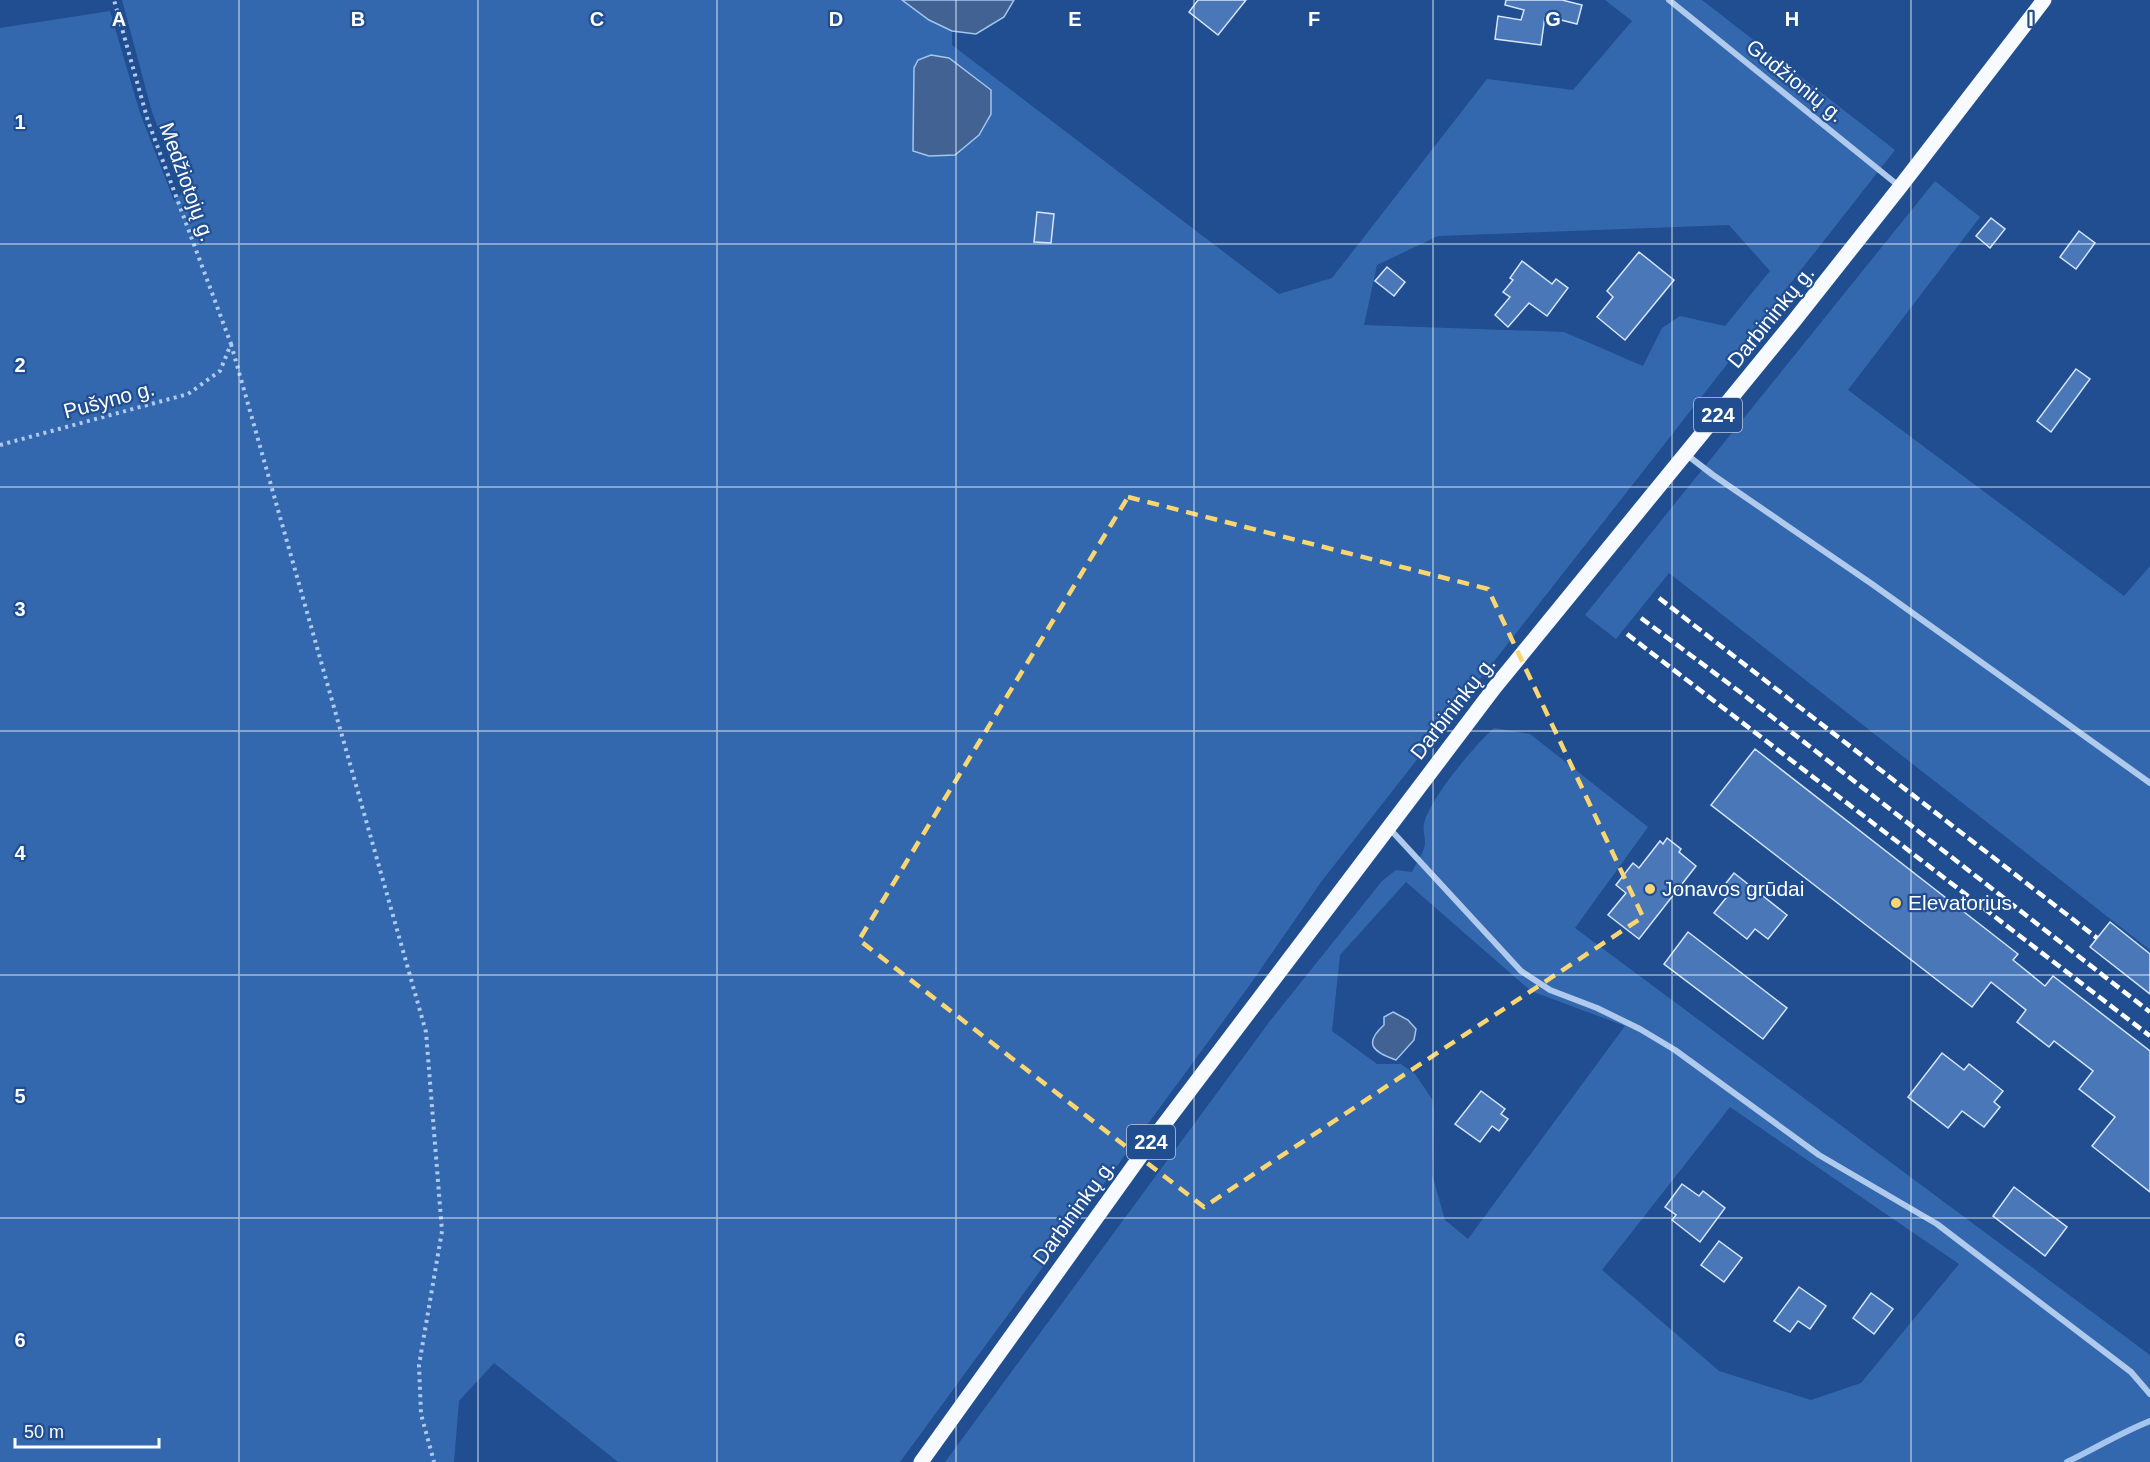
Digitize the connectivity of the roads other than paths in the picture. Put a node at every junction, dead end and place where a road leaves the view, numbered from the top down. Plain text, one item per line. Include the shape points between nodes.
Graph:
1 (1669, 0) edge
2 (2044, 0) edge
3 (1900, 187) junction
4 (1687, 454) junction
5 (2150, 783) edge
6 (1388, 827) junction
7 (2150, 1394) edge
8 (921, 1462) edge

1 - 3 street, Gudžionių g.
2 - 3 main road, Darbininkų g. / 224
3 - 4 main road, Darbininkų g. / 224
4 - 5 street
4 - 6 main road, Darbininkų g. / 224 via 1502,678
6 - 7 street via 1521,971 1550,990 1597,1008 1676,1050 1819,1155 1937,1224 2131,1372
6 - 8 main road, Darbininkų g. / 224 via 1150,1143

